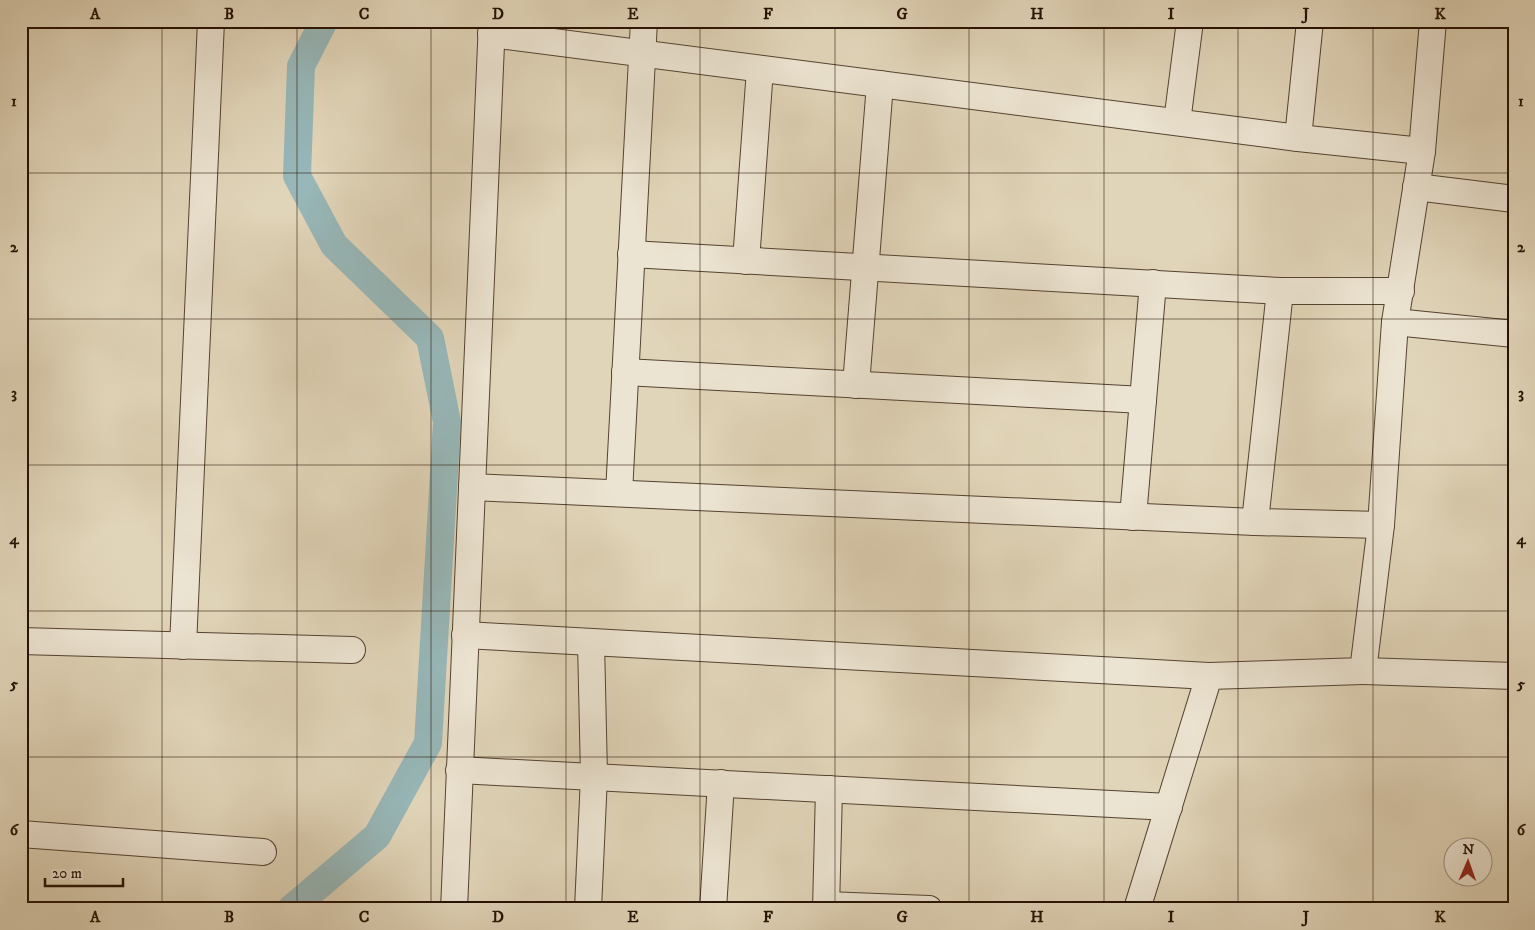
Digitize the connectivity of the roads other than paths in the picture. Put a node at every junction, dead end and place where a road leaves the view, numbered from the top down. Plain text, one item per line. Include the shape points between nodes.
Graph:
1 (211, 21) edge
2 (644, 21) edge
3 (1190, 21) edge
4 (1310, 21) edge
5 (1433, 21) edge
6 (492, 28) edge
7 (643, 54) junction
8 (760, 69) junction
9 (880, 84) junction
10 (1177, 122) junction
11 (1298, 138) junction
12 (1422, 151) junction
13 (1416, 188) junction
14 (1514, 199) edge
15 (632, 254) junction
16 (746, 261) junction
17 (864, 267) junction
18 (1153, 283) junction
19 (1280, 290) junction
20 (1401, 291) junction
21 (1396, 322) junction
22 (1514, 334) edge
23 (625, 372) junction
24 (856, 385) junction
25 (1143, 400) junction
26 (472, 487) junction
27 (619, 493) junction
28 (1133, 516) junction
29 (1256, 522) junction
30 (1381, 525) junction
31 (465, 635) junction
32 (21, 641) edge
33 (591, 642) junction
34 (183, 646) junction
35 (352, 650) dead end
36 (1363, 672) junction
37 (1209, 676) junction
38 (1514, 676) edge
39 (460, 770) junction
40 (594, 776) junction
41 (721, 784) junction
42 (829, 789) junction
43 (1168, 807) junction
44 (21, 834) edge
45 (264, 852) dead end
46 (826, 907) edge
47 (454, 909) edge
48 (588, 909) edge
49 (713, 909) edge
50 (929, 909) edge
51 (1137, 909) edge

1 - 34 street
2 - 7 street
3 - 10 street
4 - 11 street
5 - 12 street
6 - 7 street
6 - 26 street
7 - 8 street
7 - 15 street
8 - 9 street
8 - 16 street
9 - 10 street
9 - 17 street
10 - 11 street
11 - 12 street
12 - 13 street
13 - 14 street
13 - 20 street
15 - 16 street
15 - 23 street
16 - 17 street
17 - 18 street
17 - 24 street
18 - 19 street
18 - 25 street
19 - 20 street
19 - 29 street
20 - 21 street
21 - 22 street
21 - 30 street
23 - 24 street
23 - 27 street
24 - 25 street
25 - 28 street
26 - 27 street
26 - 31 street
27 - 28 street
28 - 29 street
29 - 30 street
30 - 36 street
31 - 33 street
31 - 39 street
32 - 34 street
33 - 37 street
33 - 40 street
34 - 35 street
36 - 37 street
36 - 38 street
37 - 43 street
39 - 40 street
39 - 47 street
40 - 41 street
40 - 48 street
41 - 42 street
41 - 49 street
42 - 43 street
42 - 46 street
43 - 51 street
44 - 45 street
46 - 50 street

